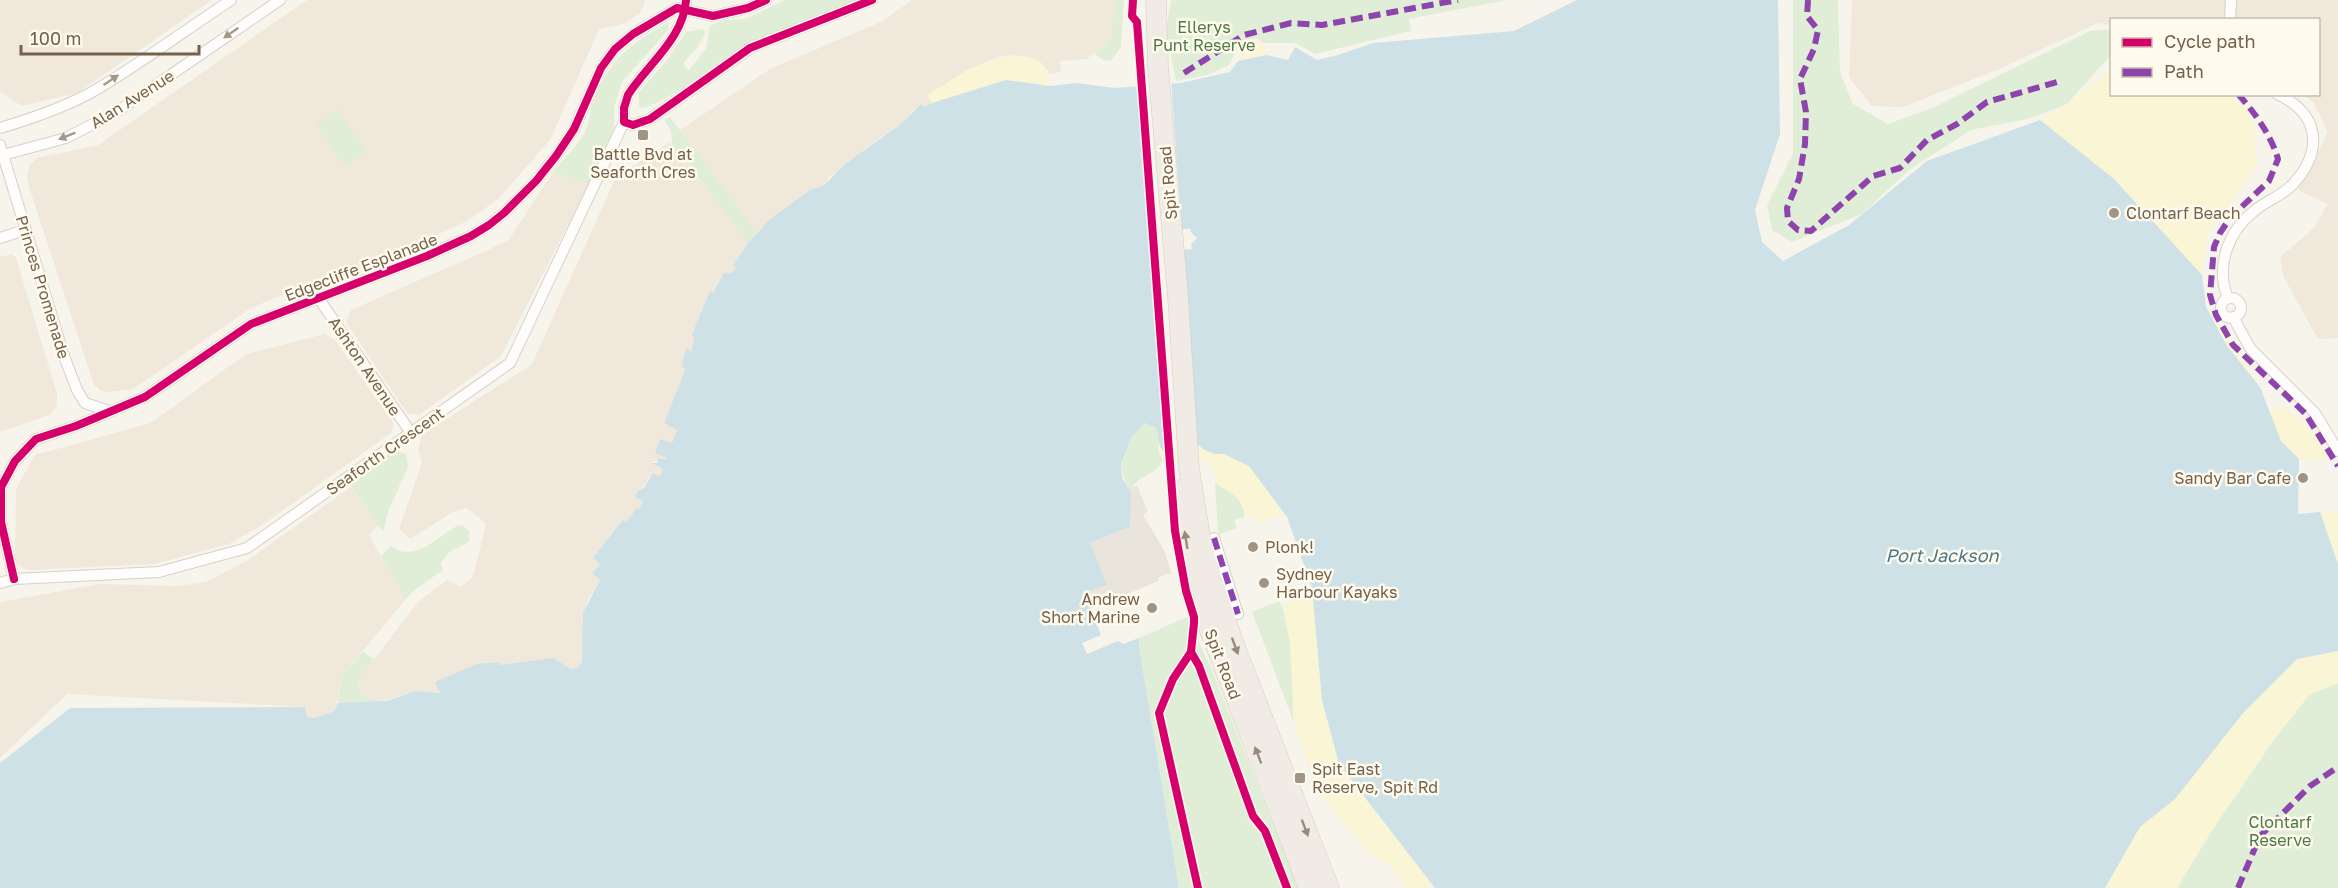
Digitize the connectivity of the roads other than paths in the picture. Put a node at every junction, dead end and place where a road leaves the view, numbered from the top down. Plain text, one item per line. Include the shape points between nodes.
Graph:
1 (231, 0) edge
2 (280, 0) edge
3 (766, 0) edge
4 (872, 0) edge
5 (1143, 0) edge
6 (1156, 0) edge
7 (2231, 0) edge
8 (686, 4) edge
9 (2230, 18) edge
10 (1152, 67) junction
11 (2280, 96) edge
12 (629, 123) junction
13 (0, 128) edge
14 (1, 150) edge
15 (25, 230) junction
16 (0, 238) edge
17 (319, 298) junction
18 (109, 411) junction
19 (411, 433) junction
20 (2338, 451) edge
21 (1184, 468) junction
22 (1214, 538) dead end
23 (14, 579) junction
24 (0, 583) edge
25 (1238, 614) dead end
26 (1309, 888) edge
27 (1329, 888) edge

13 -> 1 street, Alan Avenue via 73,102 99,88
2 -> 14 street, Alan Avenue via 118,111 66,138
3 - 8 street via 713,16
4 - 12 street via 750,48 650,119
5 - 10 highway, Spit Road
6 - 10 highway
7 - 9 street
8 - 12 street, Seaforth Crescent via 672,36 628,95 624,108
8 - 17 street, Edgecliffe Esplanade via 659,17 615,49 601,68 574,129 556,156 504,213 449,247
10 - 21 highway, Spit Road via 1178,298
11 - 20 street via 2306,114 2313,142 2306,165 2294,184 2252,212 2229,240 2224,259 2225,288 2228,298 2241,305 2239,314 2233,317 2250,348 2315,413
12 - 19 street, Seaforth Crescent via 510,363
14 - 15 street, Princes Promenade
15 - 16 street
15 - 18 street, Princes Promenade via 77,390 85,403
17 - 18 street, Edgecliffe Esplanade via 251,324 145,398
17 - 19 street, Ashton Avenue
18 - 23 street, Edgecliffe Esplanade via 36,439 15,461 1,487 1,522
19 - 23 street, Seaforth Crescent via 247,548 159,572
26 -> 21 highway, Spit Road via 1197,597 1185,535
21 -> 27 highway, Spit Road via 1215,591
22 - 25 street
23 - 24 street, Seaforth Crescent

